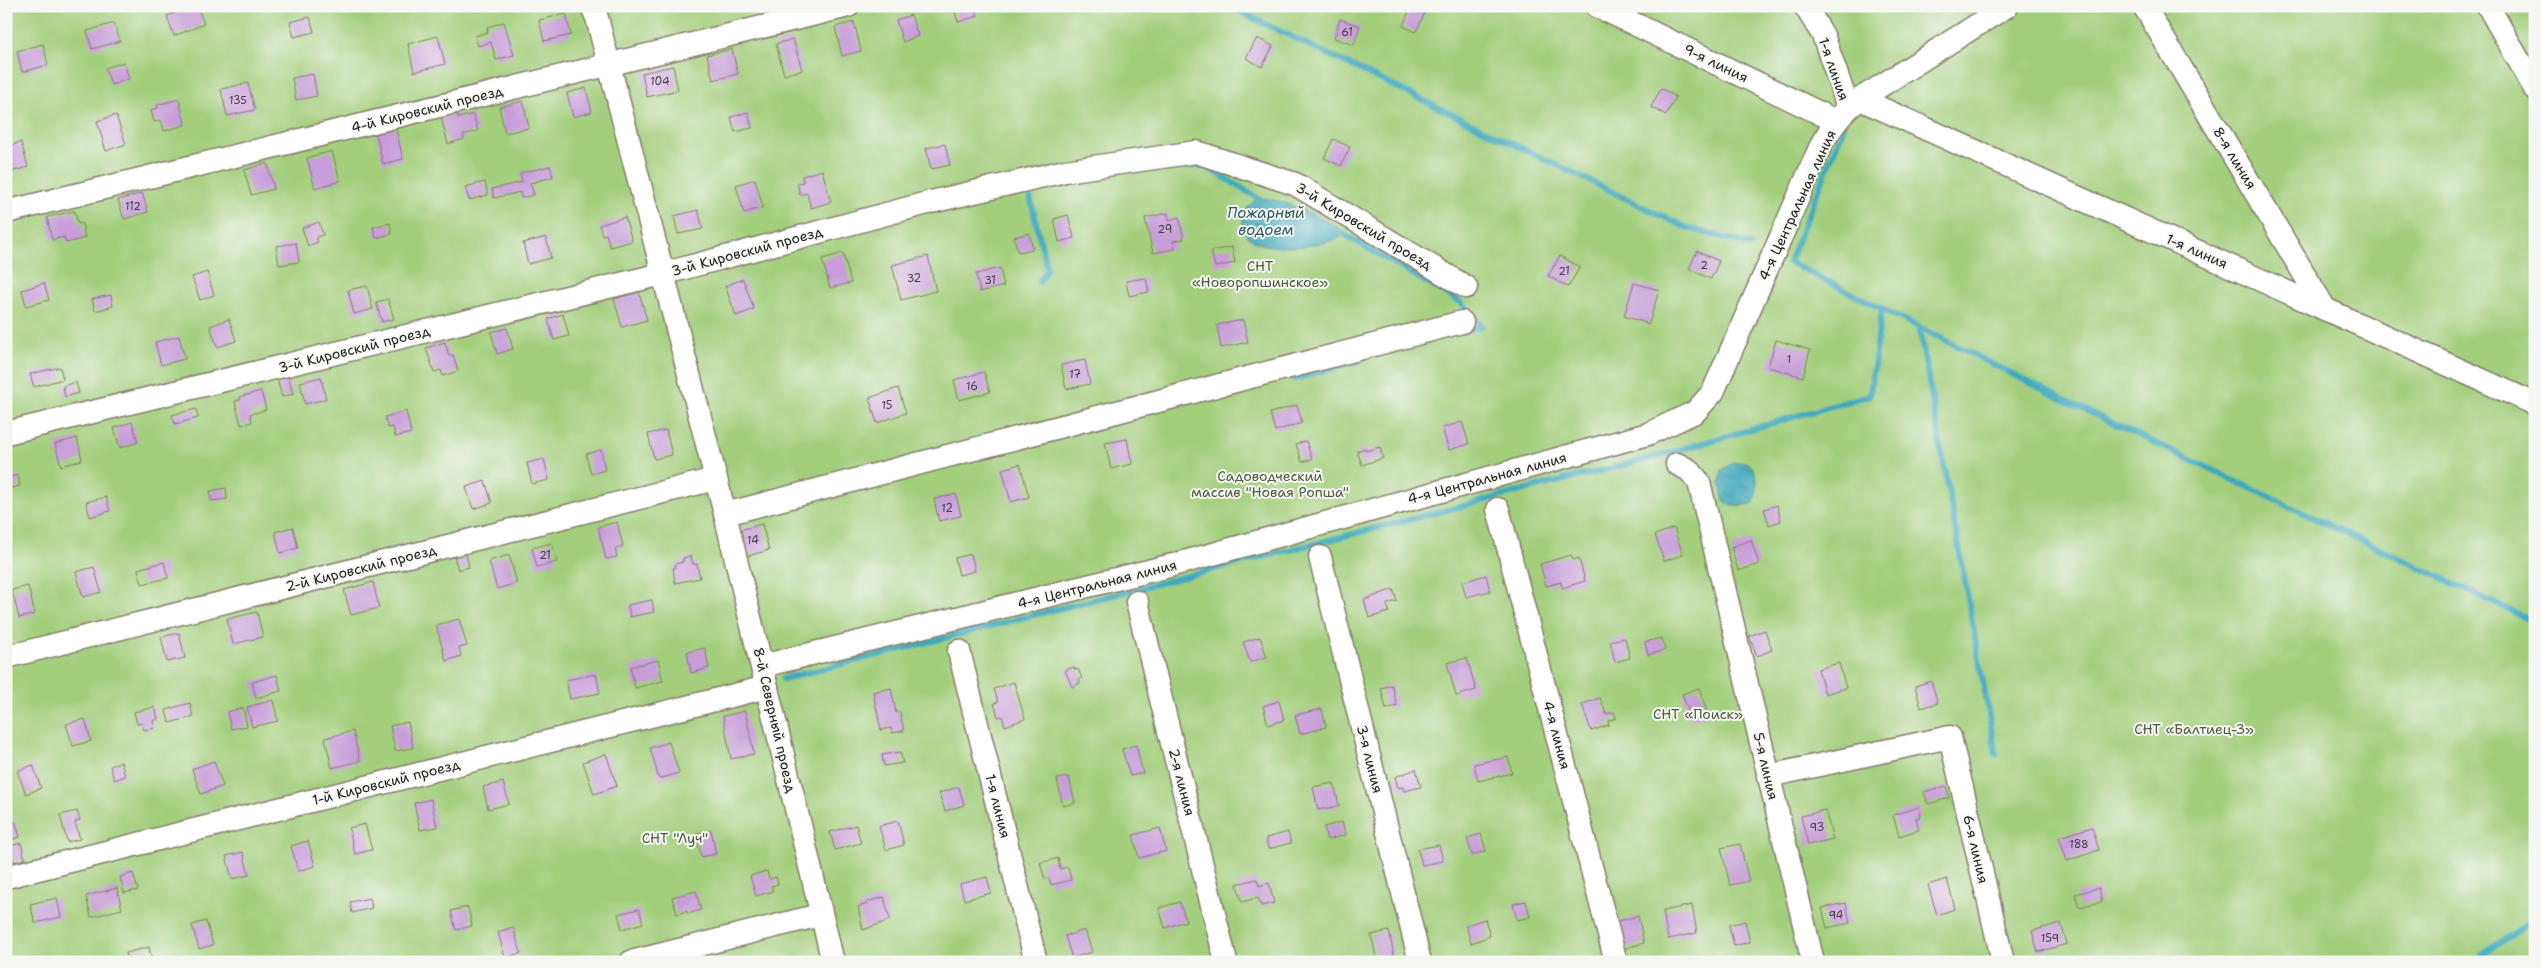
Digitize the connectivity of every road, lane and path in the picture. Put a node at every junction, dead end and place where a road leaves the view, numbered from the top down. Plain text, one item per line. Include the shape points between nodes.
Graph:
1 (592, 6) edge
2 (848, 6) edge
3 (1596, 6) edge
4 (1805, 6) edge
5 (2007, 6) edge
6 (2144, 6) edge
7 (2488, 6) edge
8 (609, 64) junction
9 (2535, 89) edge
10 (1848, 109) junction
11 (6, 212) edge
12 (662, 274) junction
13 (1466, 287) dead end
14 (2325, 309) junction
15 (1462, 322) dead end
16 (2535, 404) edge
17 (6, 433) edge
18 (1677, 464) dead end
19 (715, 479) junction
20 (1498, 509) dead end
21 (724, 514) junction
22 (1320, 557) dead end
23 (1137, 602) dead end
24 (959, 651) dead end
25 (6, 657) edge
26 (764, 676) junction
27 (1768, 776) junction
28 (6, 877) edge
29 (820, 915) junction
30 (631, 962) edge
31 (832, 962) edge
32 (1036, 962) edge
33 (1226, 962) edge
34 (1420, 962) edge
35 (1616, 962) edge
36 (1813, 962) edge
37 (2003, 962) edge

1 - 8 street, 8-й Северный проезд
2 - 8 street, 4-й Кировский проезд
3 - 10 street, 9-я линия
4 - 10 street, 1-я линия via 1823,35
5 - 10 street, 4-я Центральная линия
6 - 14 street, 8-я линия
7 - 9 street
8 - 11 street, 4-й Кировский проезд
8 - 12 street, 8-й Северный проезд
10 - 14 street, 1-я линия
10 - 26 street, 4-я Центральная линия via 1822,143 1713,392 1695,412 1648,434
12 - 13 street, 3-й Кировский проезд via 931,202 1056,173 1196,152 1295,184
12 - 17 street, 3-й Кировский проезд
12 - 19 street, 8-й Северный проезд
14 - 16 street, 1-я линия
15 - 21 street
18 - 27 street, 5-я линия via 1690,470 1699,482
19 - 21 street, 8-й Северный проезд
19 - 25 street, 2-й Кировский проезд
20 - 35 street, 4-я линия
21 - 26 street, 8-й Северный проезд
22 - 34 street, 3-я линия
23 - 33 street, 2-я линия
24 - 32 street, 1-я линия
26 - 28 street, 1-й Кировский проезд
26 - 29 street, 8-й Северный проезд
27 - 36 street, 5-я линия
27 - 37 street, 6-я линия via 1950,737
29 - 30 street
29 - 31 street, 8-й Северный проезд

